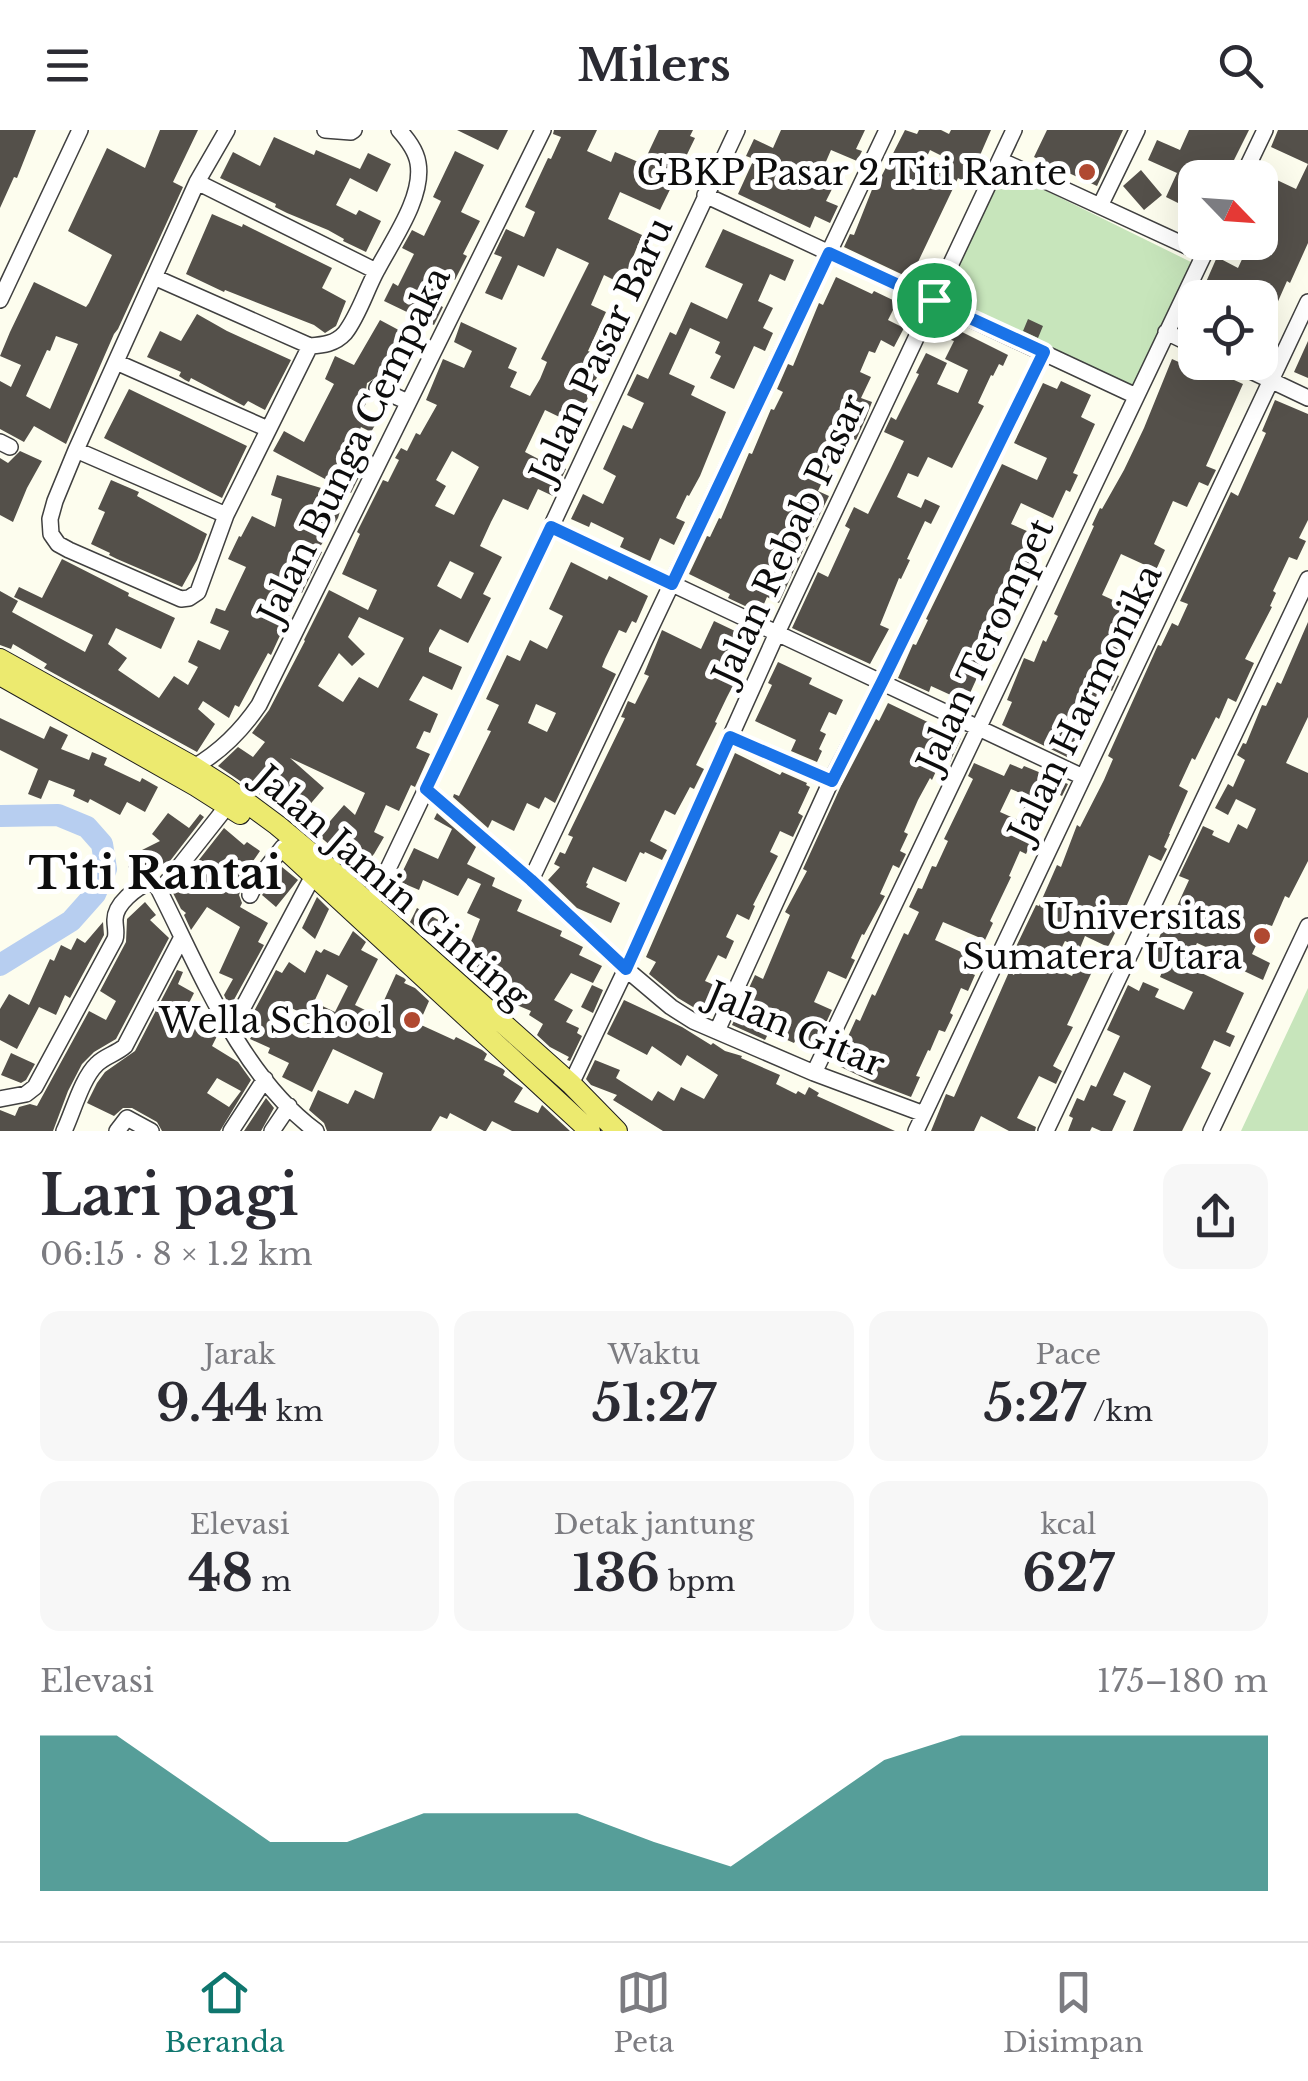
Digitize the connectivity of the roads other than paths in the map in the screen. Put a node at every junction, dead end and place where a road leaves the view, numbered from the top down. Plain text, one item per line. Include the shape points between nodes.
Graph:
1 (80, 130) edge
2 (226, 130) edge
3 (325, 130) edge
4 (354, 130) edge
5 (544, 130) edge
6 (736, 130) edge
7 (887, 130) edge
8 (1014, 130) edge
9 (1137, 130) edge
10 (1265, 130) edge
11 (401, 131) edge
12 (1000, 160) junction
13 (1251, 160) edge
14 (197, 182) junction
15 (706, 195) junction
16 (1100, 206) junction
17 (1178, 237) edge
18 (829, 253) junction
19 (1201, 260) edge
20 (376, 271) junction
21 (154, 277) junction
22 (0, 300) edge
23 (934, 300) junction
24 (1308, 302) edge
25 (1166, 332) junction
26 (1178, 338) edge
27 (310, 346) junction
28 (1044, 352) junction
29 (116, 362) junction
30 (1272, 381) junction
31 (377, 388) dead end
32 (1136, 396) junction
33 (1308, 398) edge
34 (408, 402) junction
35 (268, 429) junction
36 (76, 450) junction
37 (226, 515) junction
38 (551, 527) junction
39 (1308, 579) edge
40 (672, 584) junction
41 (777, 633) junction
42 (0, 658) edge
43 (0, 676) edge
44 (882, 682) junction
45 (979, 728) junction
46 (730, 737) junction
47 (194, 767) junction
48 (1083, 776) junction
49 (832, 781) junction
50 (426, 789) junction
51 (228, 805) junction
52 (283, 847) junction
53 (314, 874) junction
54 (531, 880) junction
55 (160, 892) junction
56 (250, 896) dead end
57 (367, 913) junction
58 (1308, 926) edge
59 (182, 938) junction
60 (626, 969) junction
61 (231, 1030) junction
62 (717, 1031) junction
63 (814, 1073) junction
64 (265, 1079) junction
65 (570, 1084) junction
66 (0, 1099) edge
67 (289, 1106) junction
68 (924, 1114) junction
69 (64, 1131) edge
70 (117, 1131) edge
71 (151, 1131) edge
72 (230, 1131) edge
73 (272, 1131) edge
74 (316, 1131) edge
75 (590, 1131) edge
76 (618, 1131) edge
77 (916, 1131) edge
78 (1046, 1131) edge
79 (1210, 1131) edge

1 - 22 street
2 - 14 street
3 - 4 street
5 - 34 street, Jalan Bunga Cempaka
6 - 15 street, Jalan Pasar Baru
7 - 18 street
8 - 12 street, Jalan Rebab Pasar
9 - 16 street
10 - 13 street
11 - 20 street via 419,164 416,191
12 - 16 street
12 - 23 street, Jalan Rebab Pasar
14 - 20 street
14 - 21 street
15 - 18 street
15 - 38 street, Jalan Pasar Baru
16 - 17 street
18 - 23 street
18 - 40 street
19 - 25 street, Jalan Terompet
20 - 27 street via 344,333 330,344
21 - 27 street
21 - 29 street
23 - 28 street
23 - 41 street, Jalan Rebab Pasar
24 - 30 street, Jalan Harmonika
25 - 26 street
25 - 32 street, Jalan Terompet
27 - 35 street
28 - 32 street
28 - 44 street
29 - 35 street
29 - 36 street
30 - 33 street
30 - 48 street, Jalan Harmonika
31 - 34 street
32 - 45 street, Jalan Terompet
34 - 47 street, Jalan Bunga Cempaka via 259,704 228,742
35 - 37 street
36 - 37 street
36 - 37 street via 50,519 58,544 181,599 198,592
38 - 40 street
38 - 50 street, Jalan Pasar Baru
39 - 78 street
40 - 41 street
40 - 54 street
41 - 44 street
41 - 46 street, Jalan Rebab Pasar
42 - 47 main road, Jalan Jamin Ginting
43 - 51 main road, Jalan Jamin Ginting
44 - 45 street
44 - 49 street
45 - 48 street
45 - 63 street, Jalan Terompet
46 - 49 street
46 - 60 street, Jalan Rebab Pasar
47 - 57 main road, Jalan Jamin Ginting via 277,825
48 - 68 street, Jalan Harmonika
49 - 62 street
50 - 54 street, Jalan Gitar
50 - 57 street, Jalan Pasar Baru
51 - 52 main road, Jalan Jamin Ginting
51 - 55 street
52 - 53 main road, Jalan Jamin Ginting
52 - 56 street
53 - 57 main road, Jalan Jamin Ginting
53 - 61 street
54 - 60 street, Jalan Gitar
55 - 59 street
55 - 66 street via 146,883 119,906 115,939 34,1087
57 - 65 main road, Jalan Jamin Ginting
57 - 75 main road, Jalan Jamin Ginting
58 - 79 street
59 - 61 street
59 - 69 street via 124,1046 89,1074
60 - 62 street, Jalan Gitar via 671,1007
60 - 65 street, Jalan Rebab Pasar
61 - 64 street
62 - 63 street, Jalan Gitar
63 - 68 street, Jalan Gitar
64 - 67 street
64 - 72 street
65 - 76 main road, Jalan Jamin Ginting
67 - 73 street
67 - 74 street
68 - 77 street, Jalan Harmonika
70 - 71 street via 126,1118

